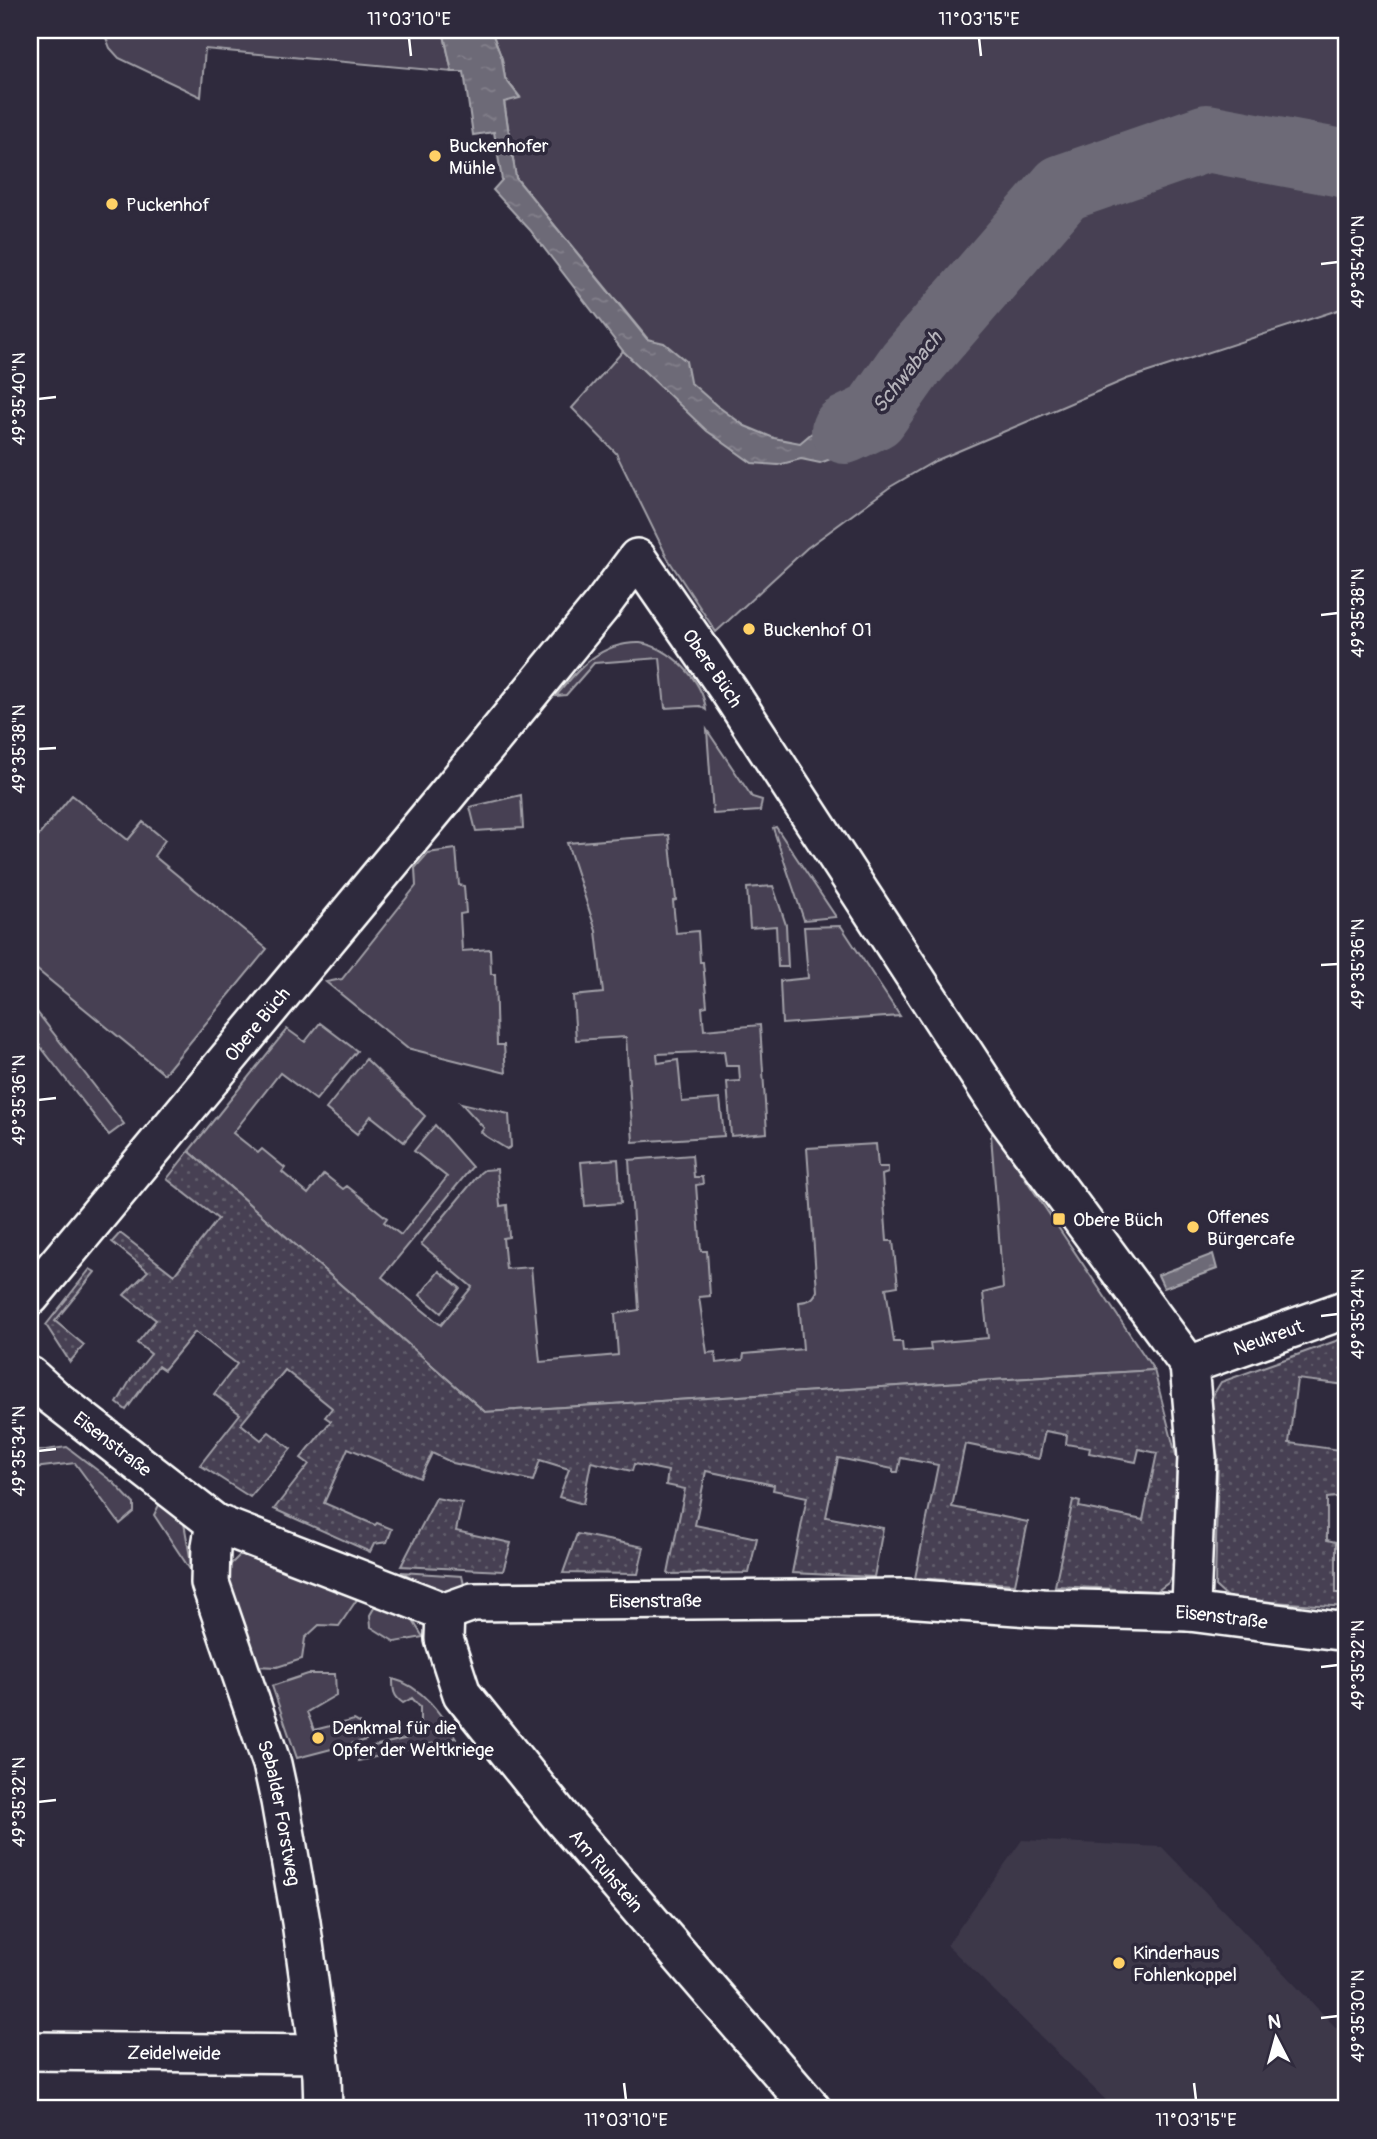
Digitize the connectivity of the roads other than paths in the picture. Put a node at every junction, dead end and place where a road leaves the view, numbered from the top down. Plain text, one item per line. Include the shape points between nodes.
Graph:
1 (30, 1297) edge
2 (1347, 1309) edge
3 (1189, 1365) junction
4 (30, 1376) edge
5 (215, 1523) junction
6 (445, 1612) junction
7 (1189, 1612) junction
8 (1347, 1632) edge
9 (30, 2051) edge
10 (319, 2053) junction
11 (323, 2109) edge
12 (812, 2109) edge

1 - 3 street, Obere Büch via 637,558 1006,1117
2 - 3 street, Neukreut
3 - 7 street via 1197,1457
4 - 5 street, Eisenstraße
5 - 6 street, Eisenstraße
5 - 10 street, Sebalder Forstweg via 210,1583 272,1764
6 - 7 street, Eisenstraße via 473,1602 905,1598
6 - 12 street, Am Ruhstein via 444,1639 462,1694 564,1821
7 - 8 street, Eisenstraße
9 - 10 street, Zeidelweide
10 - 11 street, Sebalder Forstweg

